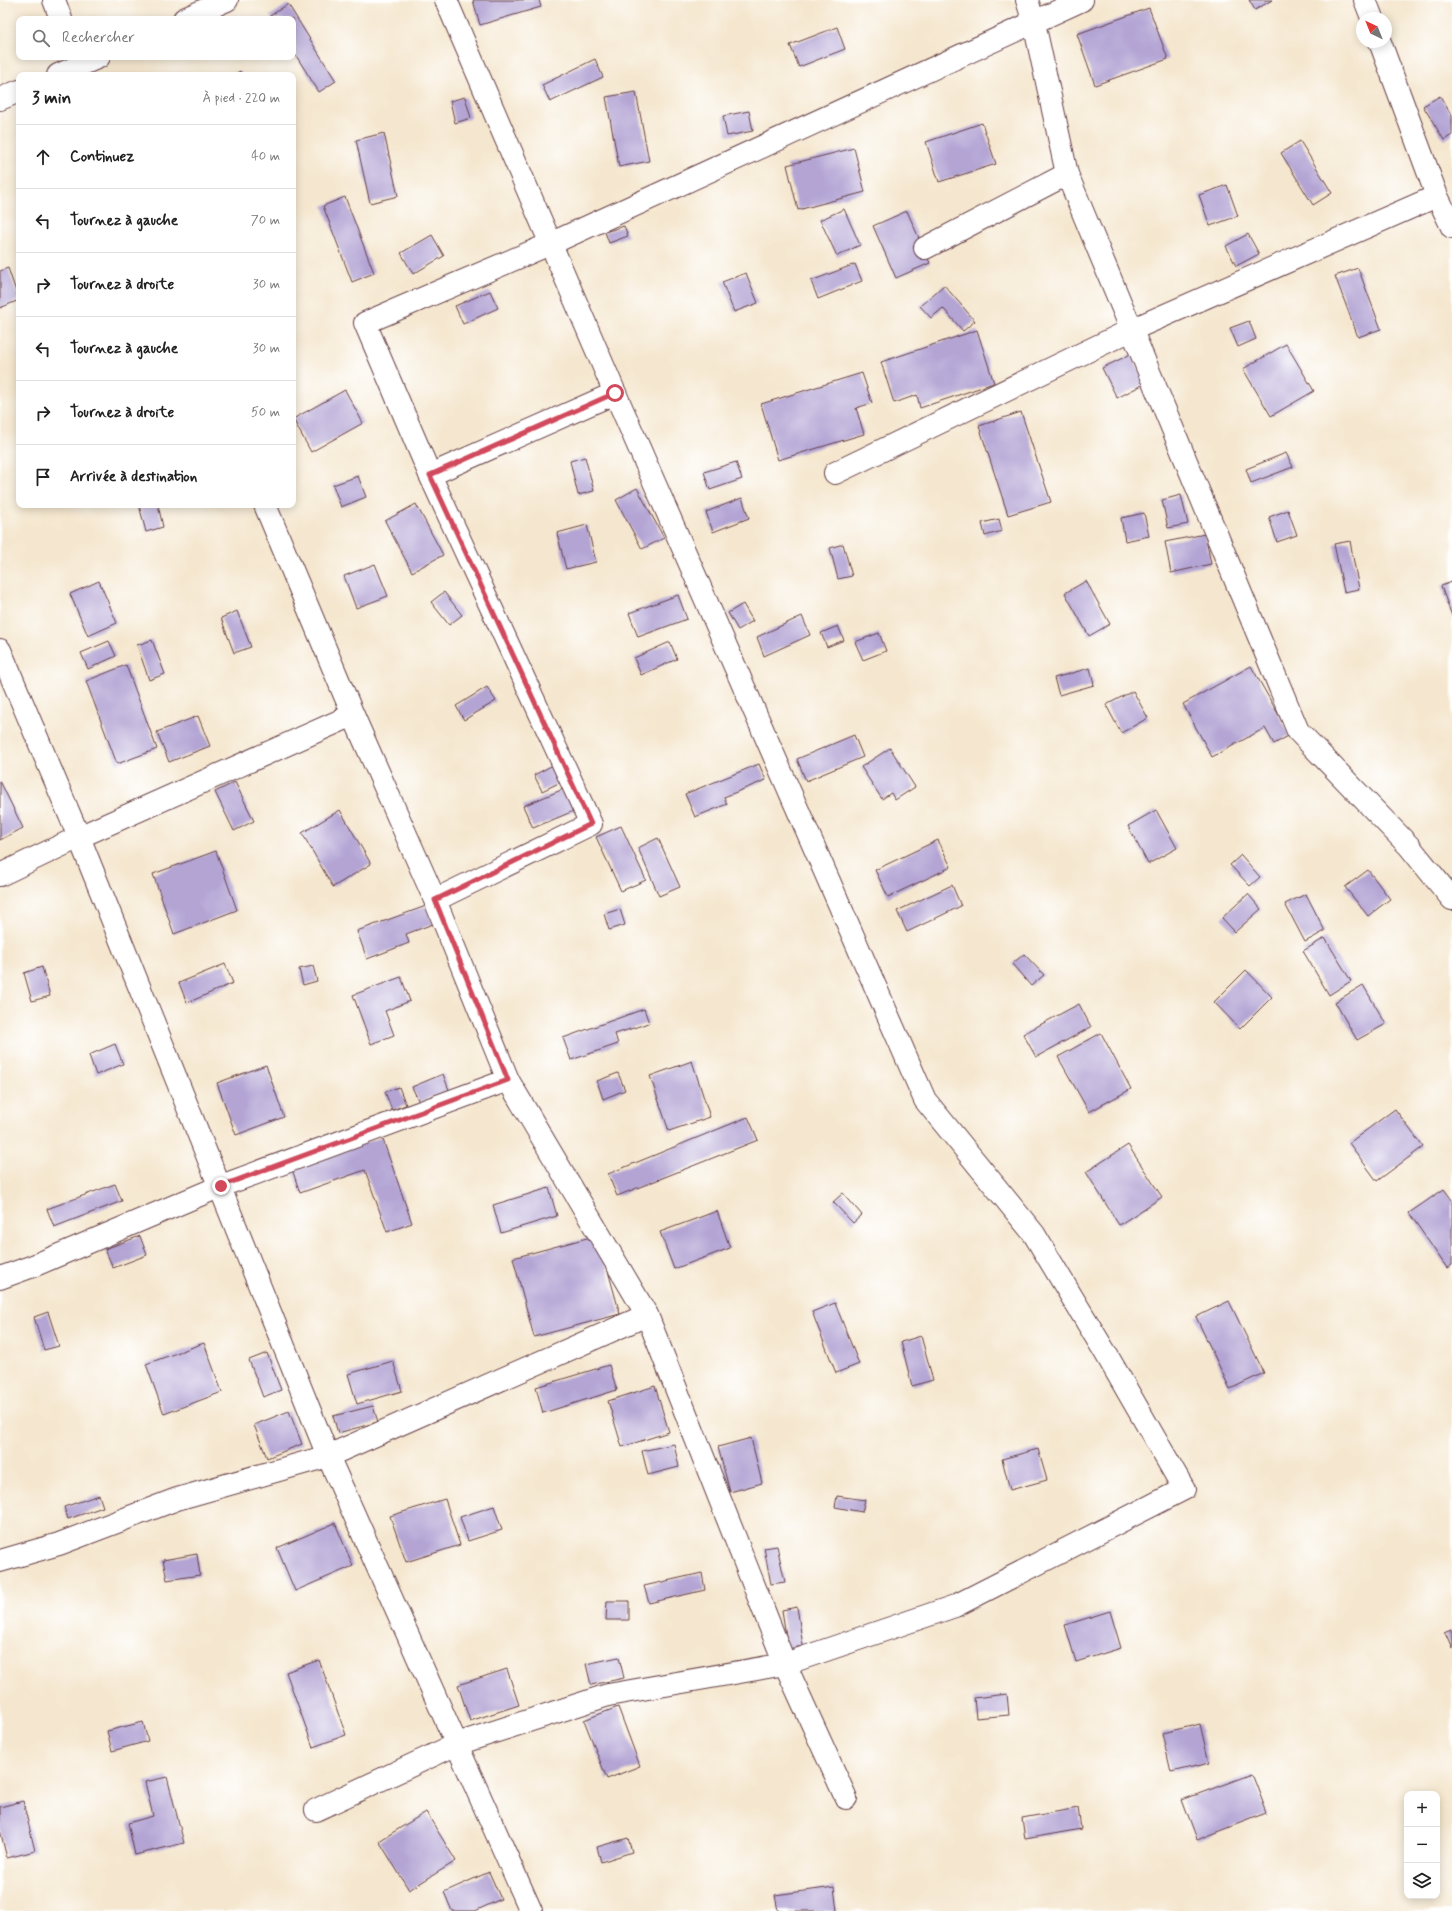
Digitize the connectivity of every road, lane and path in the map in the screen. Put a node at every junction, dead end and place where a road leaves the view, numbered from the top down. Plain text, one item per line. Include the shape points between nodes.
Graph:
1 (54, 0) edge
2 (227, 0) edge
3 (446, 0) edge
4 (1027, 0) edge
5 (1082, 0) edge
6 (1365, 0) edge
7 (1370, 12) edge
8 (60, 16) edge
9 (191, 16) edge
10 (1034, 23) junction
11 (1382, 48) edge
12 (93, 60) edge
13 (79, 66) edge
14 (65, 72) edge
15 (16, 92) edge
16 (0, 99) edge
17 (1067, 174) junction
18 (1437, 196) junction
19 (1452, 227) edge
20 (550, 244) junction
21 (925, 248) dead end
22 (1131, 330) junction
23 (615, 393) junction
24 (835, 473) dead end
25 (430, 475) junction
26 (265, 508) edge
27 (0, 650) edge
28 (353, 715) junction
29 (80, 836) junction
30 (0, 875) edge
31 (1452, 899) edge
32 (435, 900) junction
33 (508, 1080) junction
34 (221, 1186) junction
35 (0, 1278) edge
36 (647, 1315) junction
37 (328, 1456) junction
38 (0, 1561) edge
39 (785, 1664) junction
40 (457, 1744) junction
41 (846, 1798) dead end
42 (316, 1810) dead end
43 (531, 1911) edge

1 - 8 street
2 - 9 street
3 - 20 street
4 - 10 street
5 - 10 street
6 - 7 street
10 - 17 street
10 - 20 street
11 - 18 street
12 - 13 street
13 - 14 street
15 - 16 street
17 - 21 street
17 - 22 street
18 - 19 street
18 - 22 street
20 - 23 street
20 - 25 street via 365,323
22 - 24 street
22 - 31 street via 1298,731 1409,846
23 - 25 street
23 - 39 street via 925,1100 1034,1234 1184,1490 955,1606
25 - 32 street via 591,824
26 - 28 street
27 - 29 street
28 - 29 street
28 - 32 street
29 - 30 street
29 - 34 street
32 - 33 street
33 - 34 street
33 - 36 street
34 - 35 street
34 - 37 street
36 - 37 street
36 - 39 street
37 - 38 street via 177,1499 59,1544
37 - 40 street
39 - 40 street via 608,1695
39 - 41 street
40 - 42 street
40 - 43 street

